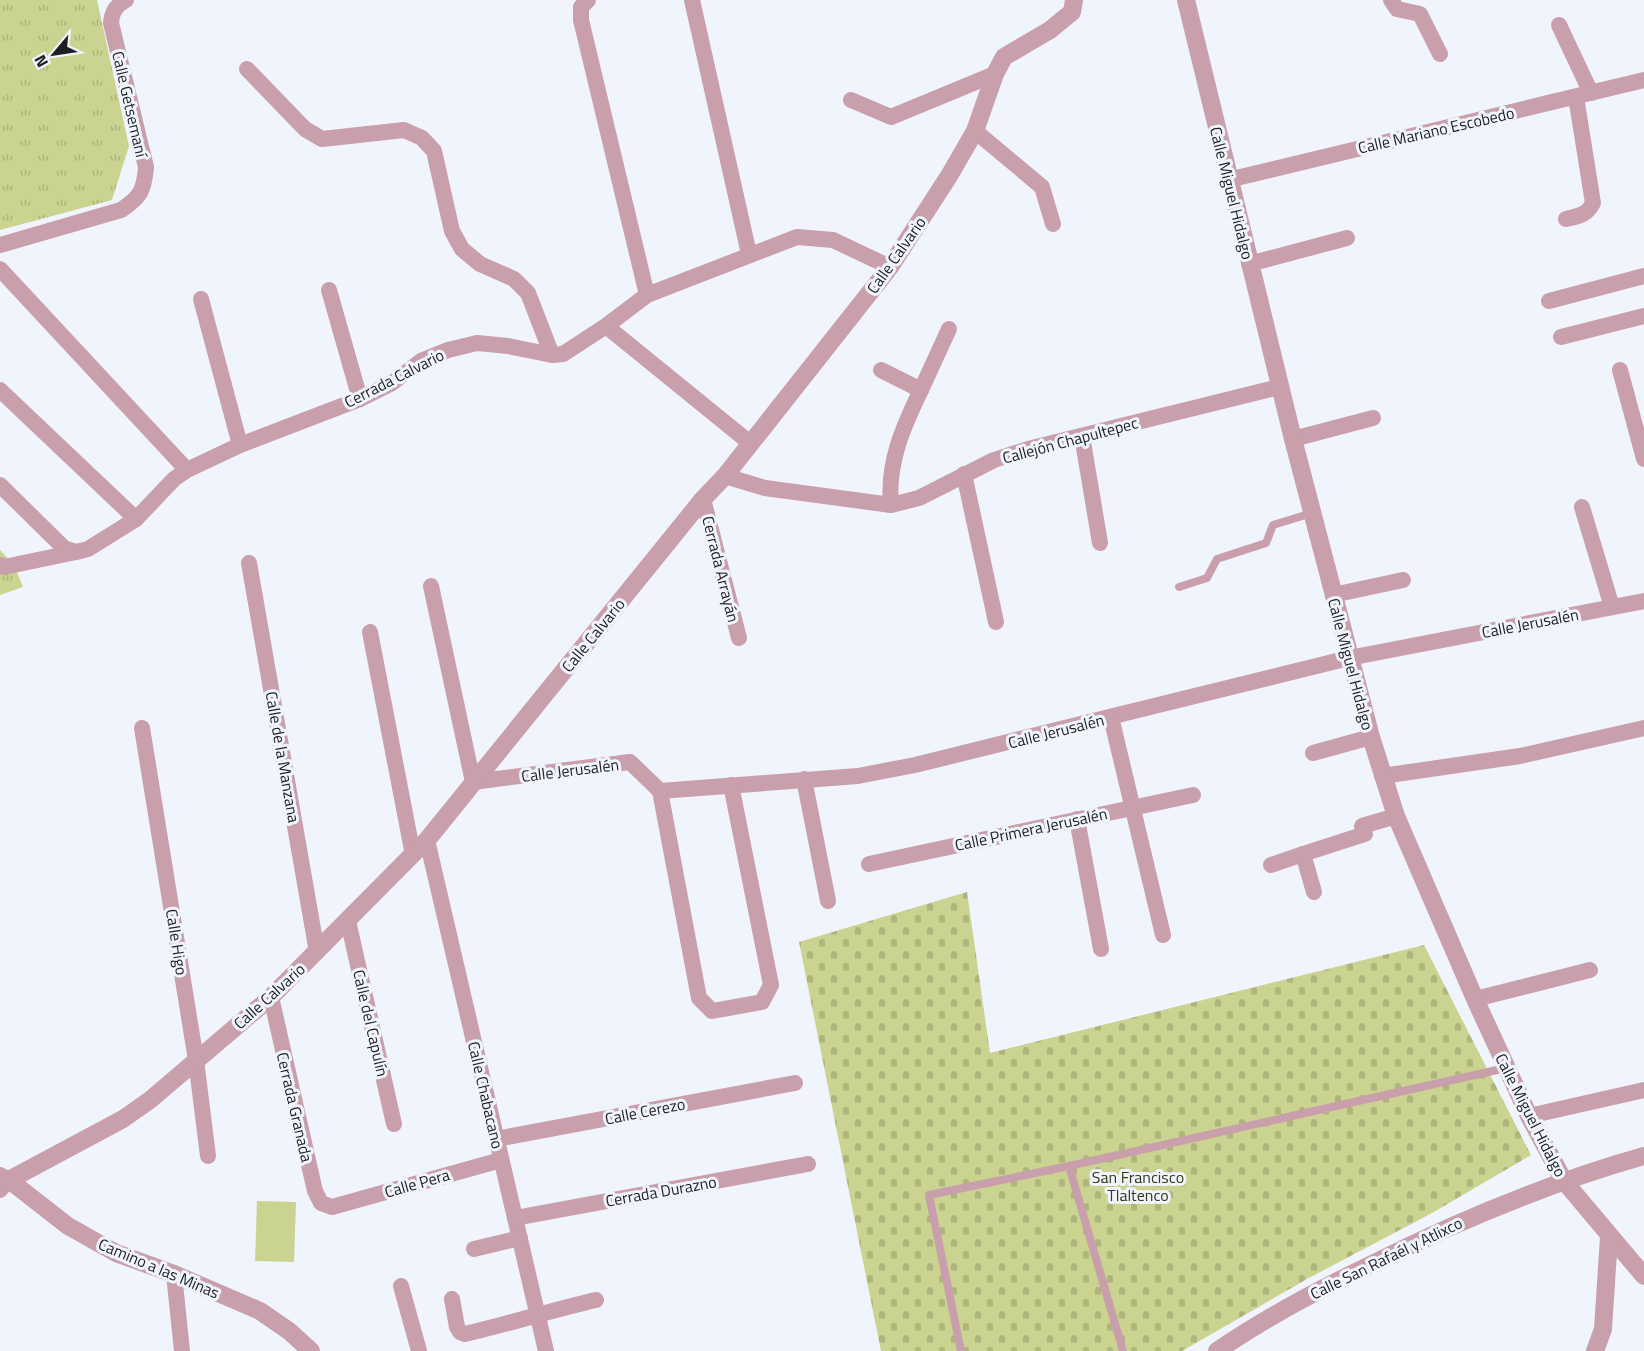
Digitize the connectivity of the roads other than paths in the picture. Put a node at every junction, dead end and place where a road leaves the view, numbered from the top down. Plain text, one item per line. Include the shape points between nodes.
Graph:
1 (126, 0) edge
2 (588, 0) edge
3 (692, 0) edge
4 (1074, 0) edge
5 (1186, 0) edge
6 (1391, 0) edge
7 (1560, 25) dead end
8 (1440, 54) dead end
9 (247, 69) dead end
10 (995, 74) junction
11 (1644, 80) edge
12 (1583, 95) junction
13 (850, 100) dead end
14 (975, 131) junction
15 (1228, 180) junction
16 (1566, 219) dead end
17 (1053, 224) dead end
18 (1347, 238) dead end
19 (0, 245) edge
20 (748, 254) junction
21 (1249, 264) junction
22 (890, 267) junction
23 (0, 269) edge
24 (1644, 276) edge
25 (329, 290) dead end
26 (647, 295) junction
27 (201, 299) dead end
28 (1549, 302) dead end
29 (1644, 316) edge
30 (606, 326) junction
31 (949, 329) dead end
32 (1561, 337) dead end
33 (552, 355) junction
34 (881, 370) dead end
35 (1620, 370) dead end
36 (1279, 387) junction
37 (0, 390) edge
38 (921, 390) junction
39 (360, 399) junction
40 (1374, 418) dead end
41 (1082, 436) junction
42 (1293, 439) junction
43 (750, 444) junction
44 (240, 445) junction
45 (1644, 459) edge
46 (187, 470) junction
47 (964, 474) junction
48 (725, 476) junction
49 (0, 485) edge
50 (703, 499) junction
51 (891, 505) junction
52 (1582, 507) dead end
53 (1312, 513) junction
54 (136, 519) junction
55 (1100, 543) dead end
56 (76, 552) junction
57 (249, 563) dead end
58 (0, 565) edge
59 (1403, 580) dead end
60 (431, 586) dead end
61 (1179, 587) dead end
62 (1333, 596) junction
63 (1644, 601) edge
64 (1612, 607) junction
65 (996, 622) dead end
66 (370, 632) dead end
67 (739, 638) dead end
68 (1349, 658) junction
69 (1111, 717) junction
70 (142, 728) dead end
71 (1644, 728) edge
72 (1371, 737) junction
73 (1313, 753) dead end
74 (1382, 776) junction
75 (804, 779) junction
76 (473, 782) junction
77 (731, 785) junction
78 (660, 791) junction
79 (1193, 795) dead end
80 (1133, 807) junction
81 (1396, 816) junction
82 (1077, 819) junction
83 (427, 840) junction
84 (1303, 854) junction
85 (413, 855) junction
86 (869, 864) dead end
87 (1271, 865) dead end
88 (1314, 892) dead end
89 (828, 901) dead end
90 (348, 921) junction
91 (1163, 935) dead end
92 (1101, 949) dead end
93 (317, 952) junction
94 (1590, 970) dead end
95 (271, 998) junction
96 (1475, 999) junction
97 (196, 1060) junction
98 (1506, 1068) junction
99 (795, 1083) dead end
100 (1644, 1090) edge
101 (1529, 1116) junction
102 (394, 1124) dead end
103 (496, 1139) junction
104 (208, 1156) dead end
105 (1644, 1156) edge
106 (501, 1160) junction
107 (808, 1164) dead end
108 (1069, 1166) junction
109 (1564, 1181) junction
110 (3, 1182) edge
111 (332, 1207) joint
112 (515, 1218) junction
113 (1609, 1237) junction
114 (520, 1238) junction
115 (474, 1249) dead end
116 (174, 1274) junction
117 (1644, 1276) edge
118 (400, 1286) dead end
119 (452, 1299) dead end
120 (596, 1300) dead end
121 (537, 1314) junction
122 (290, 1331) junction
123 (182, 1351) edge
124 (292, 1351) edge
125 (311, 1351) edge
126 (419, 1351) edge
127 (546, 1351) edge
128 (961, 1351) edge
129 (1123, 1351) edge
130 (1217, 1351) edge
131 (1595, 1351) edge

1 - 19 street, Calle Getsemaní via 116,6 111,23 146,167 144,188 121,210
2 - 26 street via 581,7 581,20
3 - 20 street
4 - 10 street, Calle Calvario via 1072,12 1004,57
5 - 15 street, Calle Miguel Hidalgo
6 - 8 street via 1397,9 1420,14
7 - 12 street
9 - 33 street via 305,129 322,139 404,130 422,138 434,151 452,231 462,249 480,264 514,279 528,293
10 - 13 street via 891,117
10 - 14 street, Calle Calvario
11 - 12 street, Calle Mariano Escobedo
12 - 15 street, Calle Mariano Escobedo
12 - 16 street via 1593,203 1584,215
14 - 17 street via 1042,187
14 - 22 street, Calle Calvario
15 - 21 street, Calle Miguel Hidalgo
18 - 21 street
20 - 22 street via 797,237 833,240
20 - 26 street
21 - 36 street, Calle Miguel Hidalgo
22 - 43 street, Calle Calvario
23 - 46 street
24 - 28 street
25 - 39 street
26 - 30 street
27 - 44 street
29 - 32 street
30 - 33 street via 564,354
30 - 43 street
31 - 38 street
33 - 39 street, Cerrada Calvario via 477,343 421,361 392,383
34 - 38 street
35 - 45 street
36 - 41 street, Callejón Chapultepec
36 - 42 street, Calle Miguel Hidalgo
37 - 54 street
38 - 51 street via 900,435 889,484
39 - 44 street, Cerrada Calvario
40 - 42 street
41 - 47 street, Callejón Chapultepec via 1028,449
41 - 55 street
42 - 53 street, Calle Miguel Hidalgo
43 - 48 street, Calle Calvario
44 - 46 street, Cerrada Calvario
46 - 54 street, Cerrada Calvario
47 - 51 street, Callejón Chapultepec via 919,498
47 - 65 street
48 - 50 street, Calle Calvario
48 - 51 street, Callejón Chapultepec via 765,488
49 - 56 street via 64,548
50 - 67 street, Cerrada Arrayán
50 - 76 street, Calle Calvario
52 - 64 street
53 - 61 lane via 1273,525 1266,543 1217,559 1207,578
53 - 62 street, Calle Miguel Hidalgo
54 - 56 street, Cerrada Calvario via 88,549
56 - 58 street, Cerrada Calvario
57 - 93 street, Calle de la Manzana
59 - 62 street
60 - 76 street
62 - 68 street, Calle Miguel Hidalgo
63 - 64 street, Calle Jerusalén
64 - 68 street, Calle Jerusalén
66 - 85 street
68 - 69 street, Calle Jerusalén
68 - 72 street, Calle Miguel Hidalgo
69 - 75 street, Calle Jerusalén via 858,776
69 - 80 street
70 - 97 street, Calle Higo
71 - 74 street via 1520,756
72 - 73 street
72 - 74 street, Calle Miguel Hidalgo
74 - 81 street, Calle Miguel Hidalgo
75 - 77 street, Calle Jerusalén
75 - 89 street
76 - 78 street, Calle Jerusalén via 630,762
76 - 83 street, Calle Calvario
77 - 78 street, Calle Jerusalén
77 - 78 street via 771,985 762,1002 712,1011 699,998
79 - 80 street, Calle Primera Jerusalén
80 - 82 street, Calle Primera Jerusalén
80 - 91 street
81 - 84 street via 1362,826 1365,834
81 - 96 street, Calle Miguel Hidalgo
82 - 86 street, Calle Primera Jerusalén
82 - 92 street
83 - 85 street, Calle Calvario
83 - 103 street, Calle Chabacano
84 - 87 street
84 - 88 street
85 - 90 street, Calle Calvario
90 - 93 street, Calle Calvario
90 - 102 street, Calle del Capulín
93 - 95 street, Calle Calvario
94 - 96 street
95 - 97 street, Calle Calvario
95 - 111 street, Cerrada Granada via 315,1191 321,1203
96 - 98 street, Calle Miguel Hidalgo
97 - 104 street, Calle Higo
97 - 110 street, Calle Calvario via 123,1119
98 - 101 street, Calle Miguel Hidalgo
98 - 108 lane
99 - 103 street, Calle Cerezo
100 - 101 street
101 - 109 street, Calle Miguel Hidalgo
103 - 106 street, Calle Chabacano
105 - 109 street, Calle San Rafaél y Atlixco
106 - 111 street, Calle Pera
106 - 112 street, Calle Chabacano
107 - 112 street, Cerrada Durazno
108 - 128 lane via 929,1195
108 - 129 lane
109 - 113 street, Calle Miguel Hidalgo
109 - 130 street, Calle San Rafaél y Atlixco via 1438,1231 1299,1300
110 - 116 street, Camino a las Minas via 116,1253
112 - 114 street, Calle Chabacano
113 - 117 street, Calle Miguel Hidalgo
113 - 131 street via 1603,1329
114 - 115 street
114 - 121 street, Calle Chabacano
116 - 122 street, Camino a las Minas via 260,1311
116 - 123 street
118 - 126 street
119 - 121 street via 457,1327 465,1334
120 - 121 street
121 - 127 street, Calle Chabacano
122 - 124 street
122 - 125 street, Camino a las Minas

